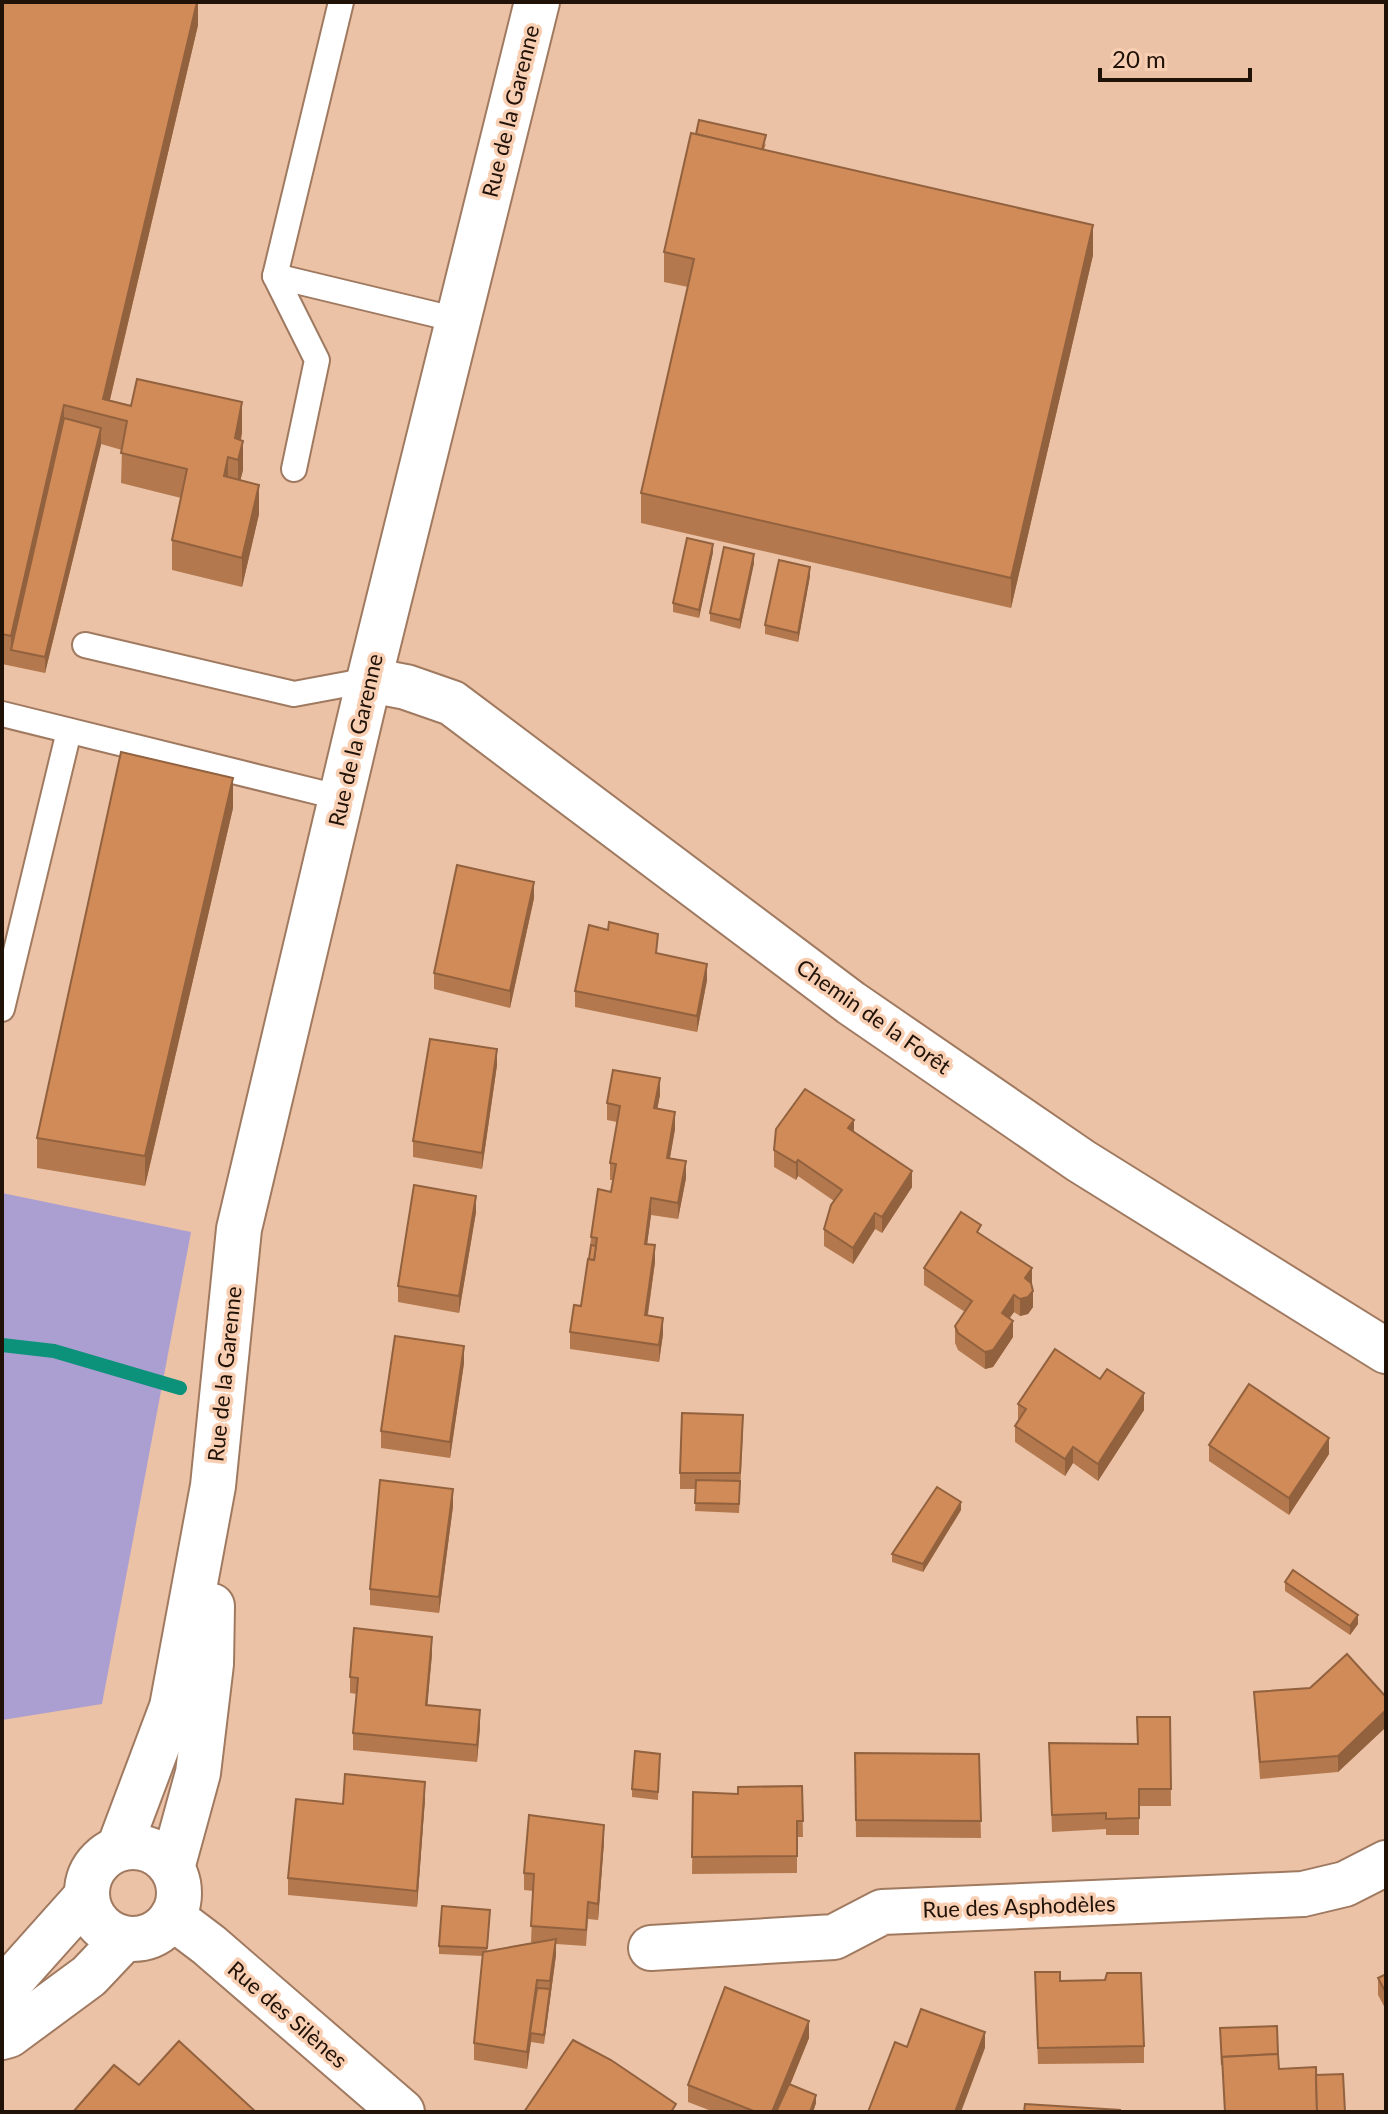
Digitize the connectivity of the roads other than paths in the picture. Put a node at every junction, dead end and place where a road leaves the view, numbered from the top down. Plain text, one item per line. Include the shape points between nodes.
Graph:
1 (341, 2) edge
2 (537, 2) edge
3 (275, 276) junction
4 (458, 320) junction
5 (294, 469) dead end
6 (85, 645) dead end
7 (369, 680) junction
8 (2, 714) edge
9 (69, 731) junction
10 (342, 798) junction
11 (2, 1009) edge
12 (1386, 1351) edge
13 (213, 1486) junction
14 (119, 1848) junction
15 (1386, 1863) edge
16 (172, 1868) junction
17 (86, 1897) junction
18 (172, 1917) junction
19 (124, 1939) junction
20 (651, 1948) dead end
21 (2, 1991) edge
22 (2, 2037) edge
23 (402, 2112) edge

1 - 3 lane
2 - 4 street, Rue de la Garenne
3 - 4 lane
3 - 5 lane via 317,360
4 - 7 street, Rue de la Garenne
6 - 7 lane via 294,694
7 - 10 street, Rue de la Garenne
7 - 12 street, Chemin de la Forêt via 452,703 851,1003 1081,1161
8 - 9 lane
9 - 10 lane
9 - 11 lane
10 - 13 street, Rue de la Garenne via 239,1229
13 - 14 street, Rue de la Garenne via 172,1707
13 - 16 street, Rue de la Garenne via 211,1664 198,1773
14 - 16 street via 148,1848
14 - 17 street, Rue de la Garenne via 94,1867
15 - 20 street, Rue des Asphodèles via 1345,1884 1303,1894 882,1912 834,1937
16 - 18 street, Rue de la Garenne via 180,1892
17 - 19 street via 98,1924
17 - 21 street, Rue de la Garenne
18 - 19 street via 151,1936
18 - 23 street, Rue des Silènes
19 - 22 street via 89,1976

